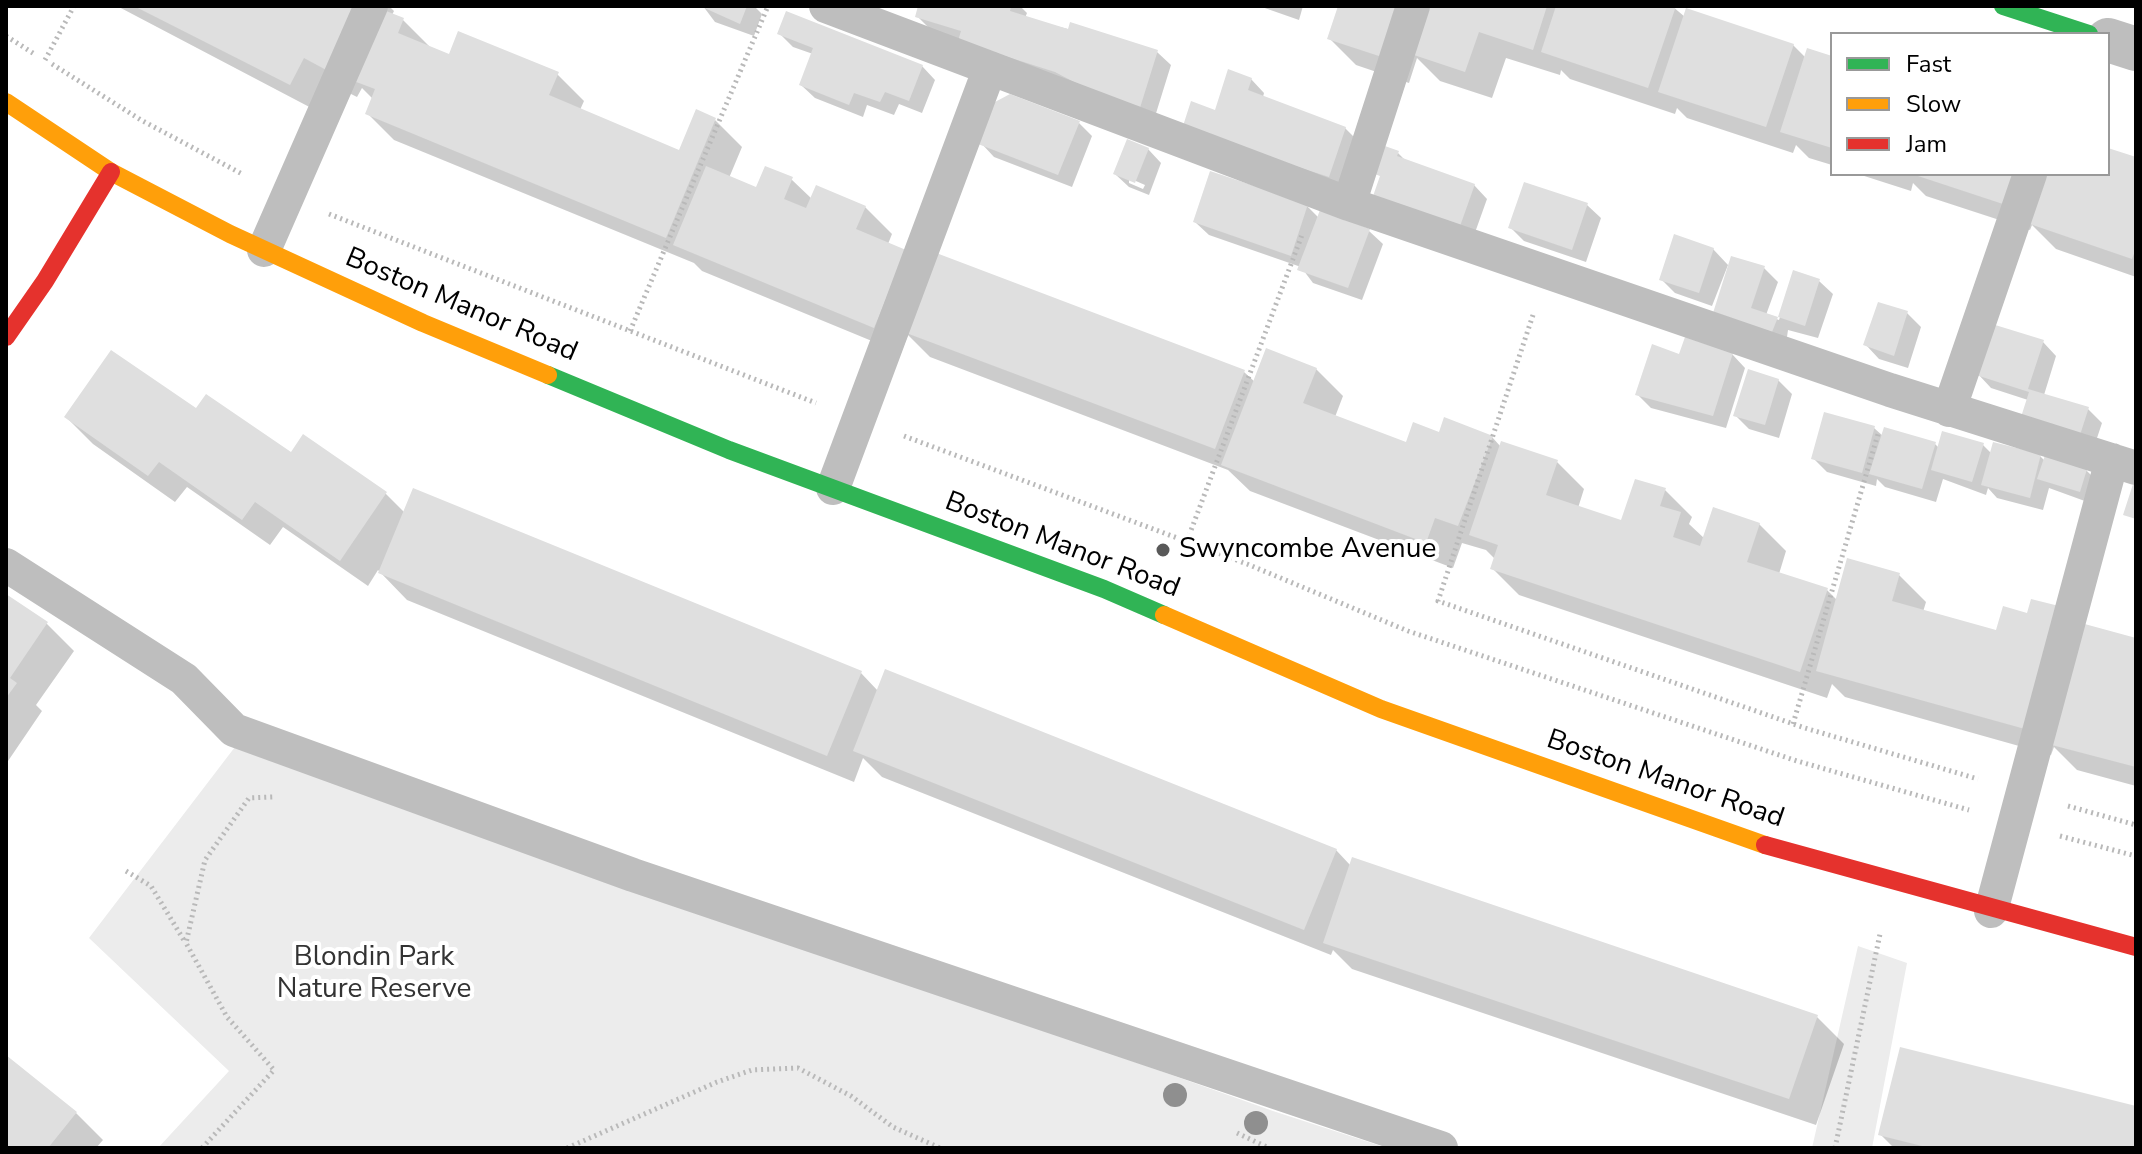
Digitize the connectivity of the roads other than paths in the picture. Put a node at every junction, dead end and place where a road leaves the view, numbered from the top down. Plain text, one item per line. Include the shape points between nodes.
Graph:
1 (371, 6) edge
2 (826, 6) edge
3 (1413, 6) edge
4 (2003, 6) edge
5 (869, 14) edge
6 (2079, 32) edge
7 (2110, 41) edge
8 (2136, 49) edge
9 (990, 68) junction
10 (6, 102) edge
11 (111, 172) junction
12 (2029, 176) edge
13 (1334, 199) junction
14 (264, 250) junction
15 (6, 337) edge
16 (1949, 410) junction
17 (2124, 464) edge
18 (833, 488) junction
19 (6, 565) edge
20 (1991, 911) junction
21 (2136, 947) edge
22 (1441, 1148) edge

1 - 14 lane
2 - 5 lane
3 - 13 lane
4 - 6 main road
5 - 9 lane
7 - 8 street
9 - 13 lane
9 - 18 lane
10 - 11 main road, Boston Manor Road
11 - 14 main road, Boston Manor Road
11 - 15 main road
12 - 16 lane
13 - 16 lane
14 - 18 main road, Boston Manor Road via 423,323
16 - 17 lane
17 - 20 lane
18 - 20 main road, Boston Manor Road via 1104,589 1381,709 1796,856
19 - 22 lane via 184,679 234,730 633,875
20 - 21 main road, Boston Manor Road

